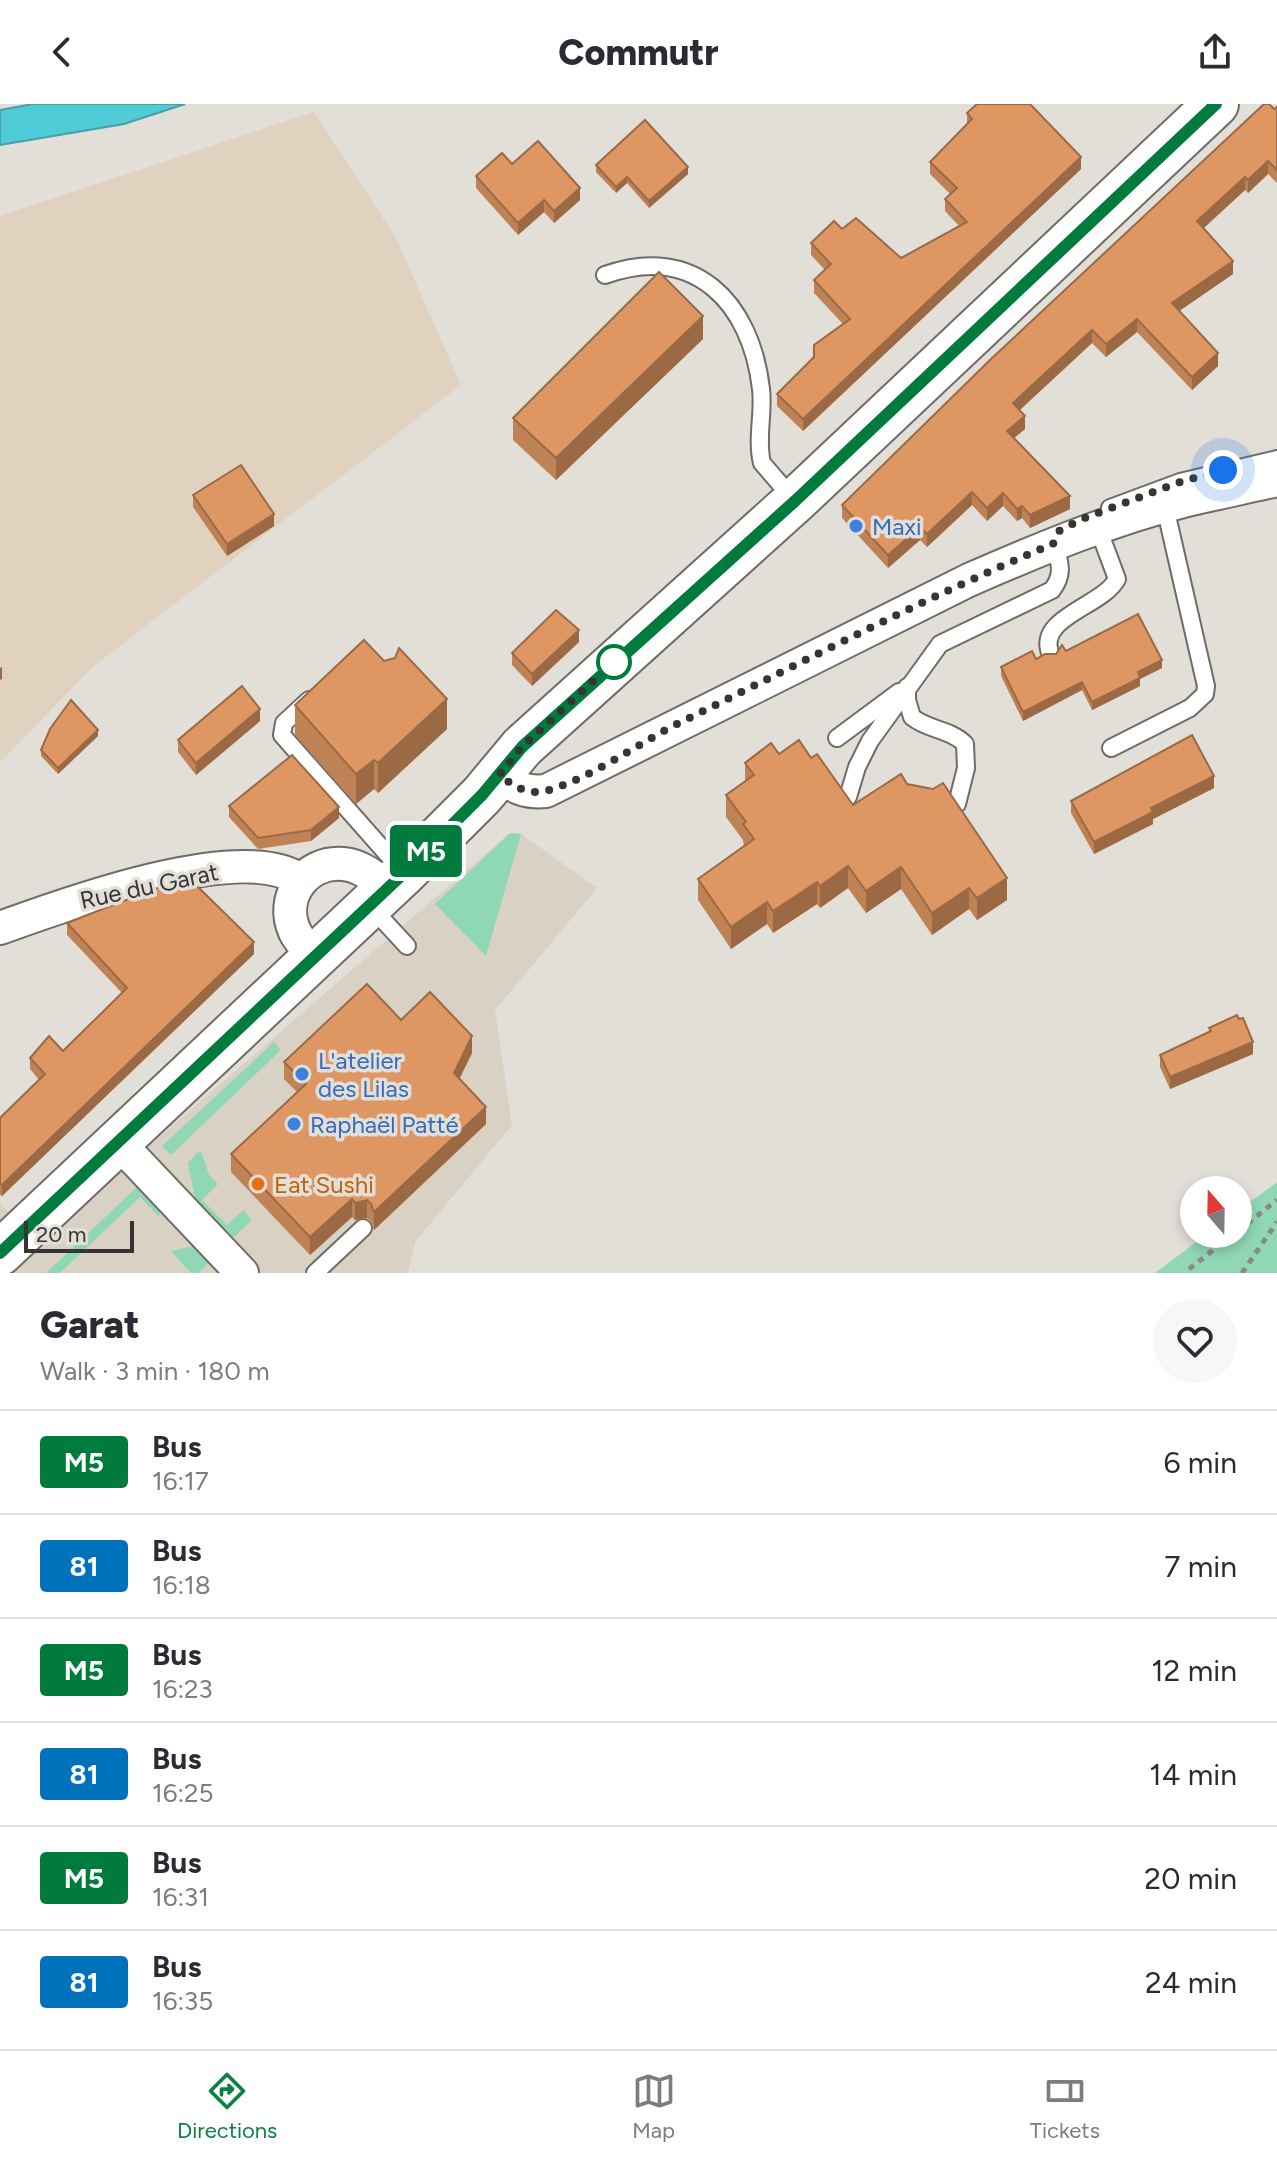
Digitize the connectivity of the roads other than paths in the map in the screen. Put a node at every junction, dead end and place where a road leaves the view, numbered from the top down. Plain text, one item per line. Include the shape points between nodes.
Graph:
1 (1216, 104) edge
2 (605, 275) dead end
3 (1277, 459) edge
4 (1277, 480) edge
5 (795, 501) junction
6 (1165, 507) junction
7 (1098, 528) junction
8 (1053, 544) junction
9 (1050, 653) edge
10 (907, 687) junction
11 (319, 691) edge
12 (837, 738) dead end
13 (1111, 748) dead end
14 (499, 775) junction
15 (848, 797) edge
16 (957, 804) edge
17 (300, 880) junction
18 (387, 889) junction
19 (0, 928) edge
20 (407, 946) dead end
21 (315, 957) junction
22 (118, 1142) junction
23 (363, 1228) edge
24 (0, 1253) edge
25 (242, 1273) edge
26 (315, 1273) edge

1 - 5 main road
2 - 5 lane via 646,265 675,267 693,273 725,299 745,330 758,368 762,463
3 - 8 lane via 1133,498 1059,531
4 - 6 street
5 - 14 main road via 522,747
6 - 7 street
6 - 13 lane via 1205,694 1190,708
7 - 8 street
7 - 9 lane via 1117,579 1105,594 1050,631
8 - 10 lane via 1061,569 1052,590 940,644
8 - 14 street via 969,580 566,783 531,793
10 - 12 lane
10 - 15 lane via 870,741
10 - 16 lane via 912,717 965,744 966,768
11 - 18 lane via 284,723 282,735
14 - 18 main road
17 - 18 street via 314,870 342,864 359,868
17 - 19 street, Rue du Garat via 287,871 244,867 183,873 122,887
17 - 21 street via 290,906 292,922
18 - 20 lane
18 - 21 main road
21 - 22 main road
22 - 24 main road
22 - 25 street
23 - 26 lane

